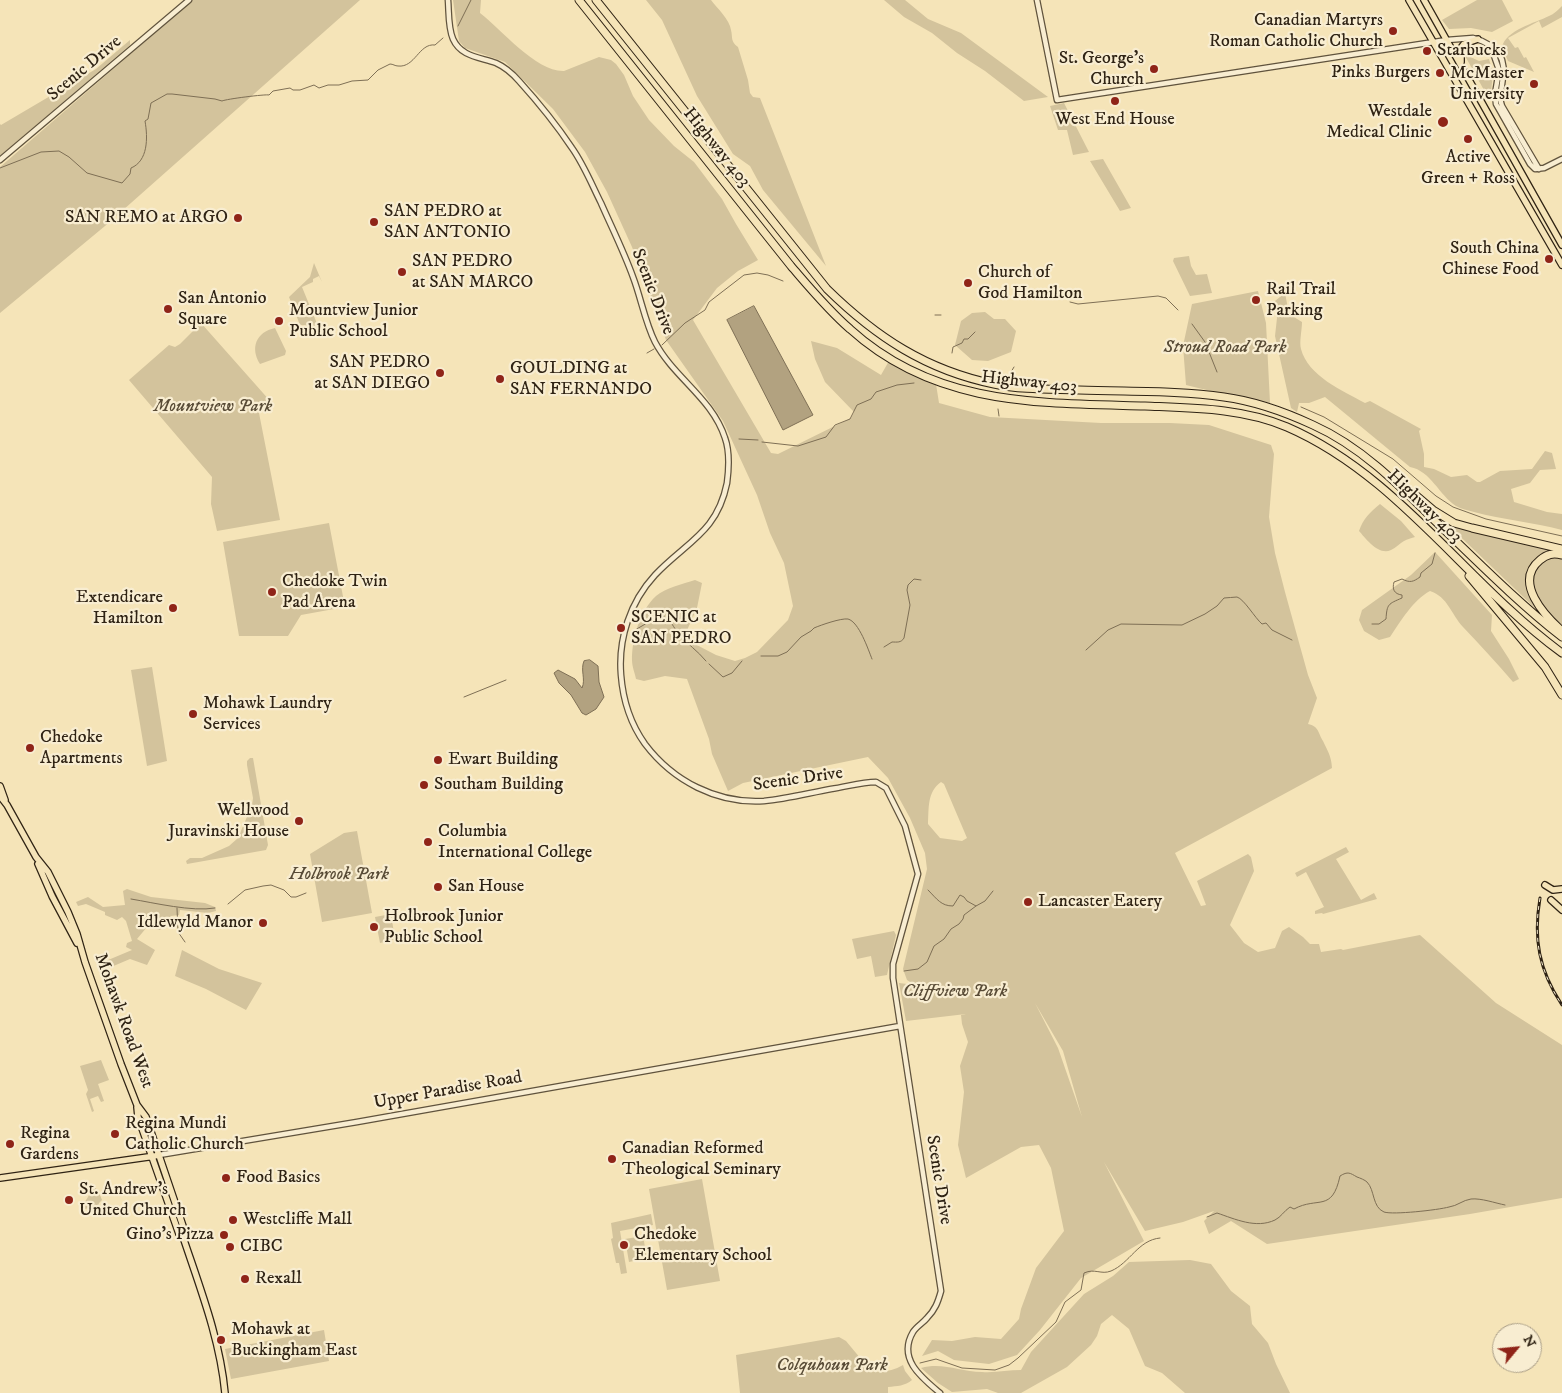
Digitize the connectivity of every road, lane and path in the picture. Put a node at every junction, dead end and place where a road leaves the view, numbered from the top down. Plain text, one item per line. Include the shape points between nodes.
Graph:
1 (188, 0) edge
2 (448, 0) edge
3 (579, 0) edge
4 (596, 0) edge
5 (1037, 0) edge
6 (1409, 0) edge
7 (1424, 0) edge
8 (1478, 39) junction
9 (1447, 40) junction
10 (1434, 42) junction
11 (1462, 67) junction
12 (1562, 158) edge
13 (0, 160) edge
14 (1562, 245) edge
15 (1562, 265) edge
16 (1380, 468) junction
17 (1562, 549) edge
18 (1562, 555) edge
19 (1465, 567) junction
20 (1562, 631) edge
21 (1562, 637) edge
22 (1562, 653) edge
23 (1562, 695) edge
24 (0, 786) edge
25 (0, 796) edge
26 (7, 805) junction
27 (1545, 885) dead end
28 (1562, 889) edge
29 (1552, 900) dead end
30 (1562, 910) edge
31 (900, 1026) junction
32 (137, 1105) junction
33 (159, 1155) junction
34 (152, 1156) junction
35 (0, 1178) edge
36 (168, 1201) junction
37 (183, 1226) junction
38 (183, 1237) junction
39 (225, 1393) edge
40 (940, 1393) edge

1 - 13 street, Scenic Drive
2 - 31 street, Scenic Drive via 451,32 459,49 470,56 500,64 511,72 573,149 623,252 652,336 670,363 712,411 727,444 728,477 714,518 704,532 655,575 630,614 620,664 628,715 643,741 664,766 694,786 718,796 767,801 872,782 886,788 905,826 918,874 893,964
3 - 19 highway, Highway 403 via 808,286 851,330 884,354 916,372 957,389 980,394 1042,403 1224,411 1285,426 1341,456 1376,482
4 - 16 highway, Highway 403 via 827,288 858,318 895,345 938,367 996,384 1032,389 1241,400 1314,425
5 - 10 street via 1057,100
6 - 10 main road
7 - 9 main road
8 - 9 street
8 - 11 main road via 1461,48
8 - 12 street via 1491,47 1499,70 1495,94 1497,106 1530,164 1539,169
9 - 10 street
9 - 11 main road
10 - 15 main road
11 - 14 main road
16 - 17 highway via 1454,523
16 - 21 highway, Highway 403 via 1492,576
18 - 20 highway via 1550,554 1540,560 1533,568 1530,581 1540,609
19 - 22 highway, Highway 403 via 1523,623
19 - 23 highway via 1545,667
24 - 26 main road, Mohawk Road West
25 - 26 main road, Mohawk Road West
26 - 32 main road, Mohawk Road West via 80,947
27 - 28 main road via 1553,890
29 - 30 main road
31 - 33 street, Upper Paradise Road
31 - 40 street, Scenic Drive via 941,1291 933,1312 914,1332 909,1353 917,1374
32 - 33 main road, Mohawk Road West via 146,1117
32 - 34 main road, Mohawk Road West
33 - 34 main road, Upper Paradise Road
33 - 37 main road, Mohawk Road West
34 - 35 main road, Upper Paradise Road
34 - 36 main road, Mohawk Road West
36 - 37 main road
36 - 38 main road, Mohawk Road West via 179,1234
37 - 38 main road, Mohawk Road West
38 - 39 main road, Mohawk Road West via 215,1334

